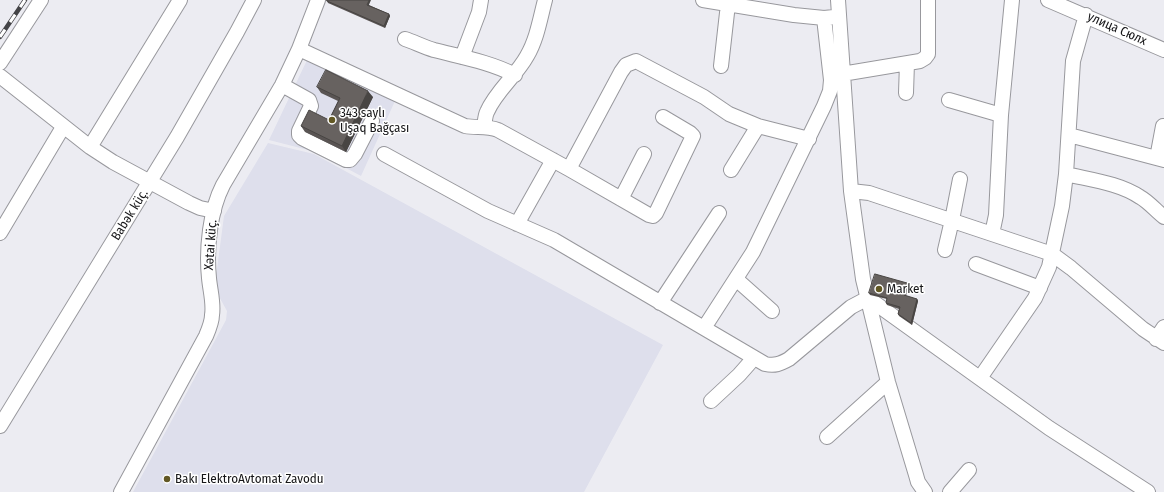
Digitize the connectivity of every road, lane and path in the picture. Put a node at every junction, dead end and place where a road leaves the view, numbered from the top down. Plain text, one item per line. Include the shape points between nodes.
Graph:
1 (41, 0) edge
2 (180, 0) edge
3 (254, 0) edge
4 (318, 0) edge
5 (481, 0) edge
6 (545, 0) edge
7 (704, 0) edge
8 (838, 0) edge
9 (928, 0) edge
10 (1012, 0) edge
11 (1048, 0) edge
12 (732, 3) edge
13 (1086, 15) junction
14 (831, 17) junction
15 (405, 39) dead end
16 (299, 49) junction
17 (1164, 50) edge
18 (462, 57) junction
19 (0, 63) edge
20 (907, 63) junction
21 (721, 66) dead end
22 (842, 74) junction
23 (515, 75) junction
24 (1, 79) edge
25 (282, 85) junction
26 (906, 92) dead end
27 (949, 100) dead end
28 (1001, 116) junction
29 (663, 117) dead end
30 (372, 121) dead end
31 (758, 126) junction
32 (1163, 126) edge
33 (63, 127) junction
34 (484, 127) junction
35 (1069, 135) junction
36 (808, 139) junction
37 (90, 147) junction
38 (384, 154) dead end
39 (644, 154) dead end
40 (1160, 159) edge
41 (553, 160) junction
42 (569, 169) junction
43 (731, 170) dead end
44 (1066, 174) junction
45 (960, 179) dead end
46 (150, 182) junction
47 (851, 191) junction
48 (621, 199) junction
49 (214, 211) junction
50 (719, 213) dead end
51 (1164, 217) edge
52 (952, 220) junction
53 (517, 224) junction
54 (0, 233) edge
55 (992, 234) junction
56 (945, 250) dead end
57 (1052, 254) junction
58 (976, 264) dead end
59 (736, 279) junction
60 (1040, 288) junction
61 (868, 298) junction
62 (660, 303) junction
63 (772, 311) dead end
64 (1164, 327) edge
65 (704, 328) junction
66 (1160, 341) edge
67 (754, 358) junction
68 (980, 378) junction
69 (888, 382) junction
70 (711, 401) dead end
71 (0, 426) edge
72 (827, 437) dead end
73 (969, 470) dead end
74 (126, 490) edge
75 (925, 492) edge
76 (950, 492) edge
77 (1148, 492) edge

1 - 19 street
2 - 37 street
3 - 46 street, Babək küç.
4 - 16 street, Xətai küç.
5 - 18 street
6 - 23 street via 534,43
7 - 12 street
8 - 14 street
9 - 20 street via 928,54 920,61
10 - 28 street
11 - 13 street, улица Сюлх
12 - 14 street via 794,15
12 - 21 street
13 - 17 street, улица Сюлх
13 - 35 street via 1073,61
14 - 22 street
14 - 36 street via 830,91
15 - 18 street via 433,50
16 - 25 street, Xətai küç.
16 - 34 street via 464,126
18 - 23 street
20 - 22 street
20 - 26 street
22 - 47 street
23 - 34 street via 491,104 486,113
24 - 33 street
25 - 30 street via 311,103 299,135 346,160 350,160 355,154
25 - 49 street, Xətai küç. via 223,185
27 - 28 street
28 - 55 street via 996,215
29 - 48 street via 690,132 692,136 656,213 653,216 649,215
31 - 36 street
31 - 42 street via 723,111 704,97 642,63 631,62 621,72
31 - 43 street
32 - 40 street
33 - 37 street
33 - 54 street
34 - 41 street via 498,130
35 - 40 street
35 - 44 street
36 - 59 street via 764,231
37 - 46 street
38 - 53 street via 488,211
39 - 48 street
41 - 42 street
41 - 53 street
42 - 48 street
44 - 51 street via 1130,191
44 - 57 street
45 - 52 street
46 - 49 street via 200,208
46 - 71 street, Babək küç.
47 - 52 street via 869,193
47 - 61 street via 862,279
49 - 74 street, Xətai küç. via 209,257 212,315 210,326
50 - 62 street
52 - 55 street
52 - 56 street
53 - 62 street via 554,240
55 - 57 street
57 - 60 street
57 - 66 street
58 - 60 street
59 - 63 street
59 - 65 street
60 - 68 street
61 - 67 street via 850,307 780,364 765,364
61 - 68 street
61 - 69 street
62 - 65 street
64 - 66 street
65 - 67 street
67 - 70 street
68 - 77 street via 1049,428
69 - 72 street
69 - 75 street via 918,482
73 - 76 street

